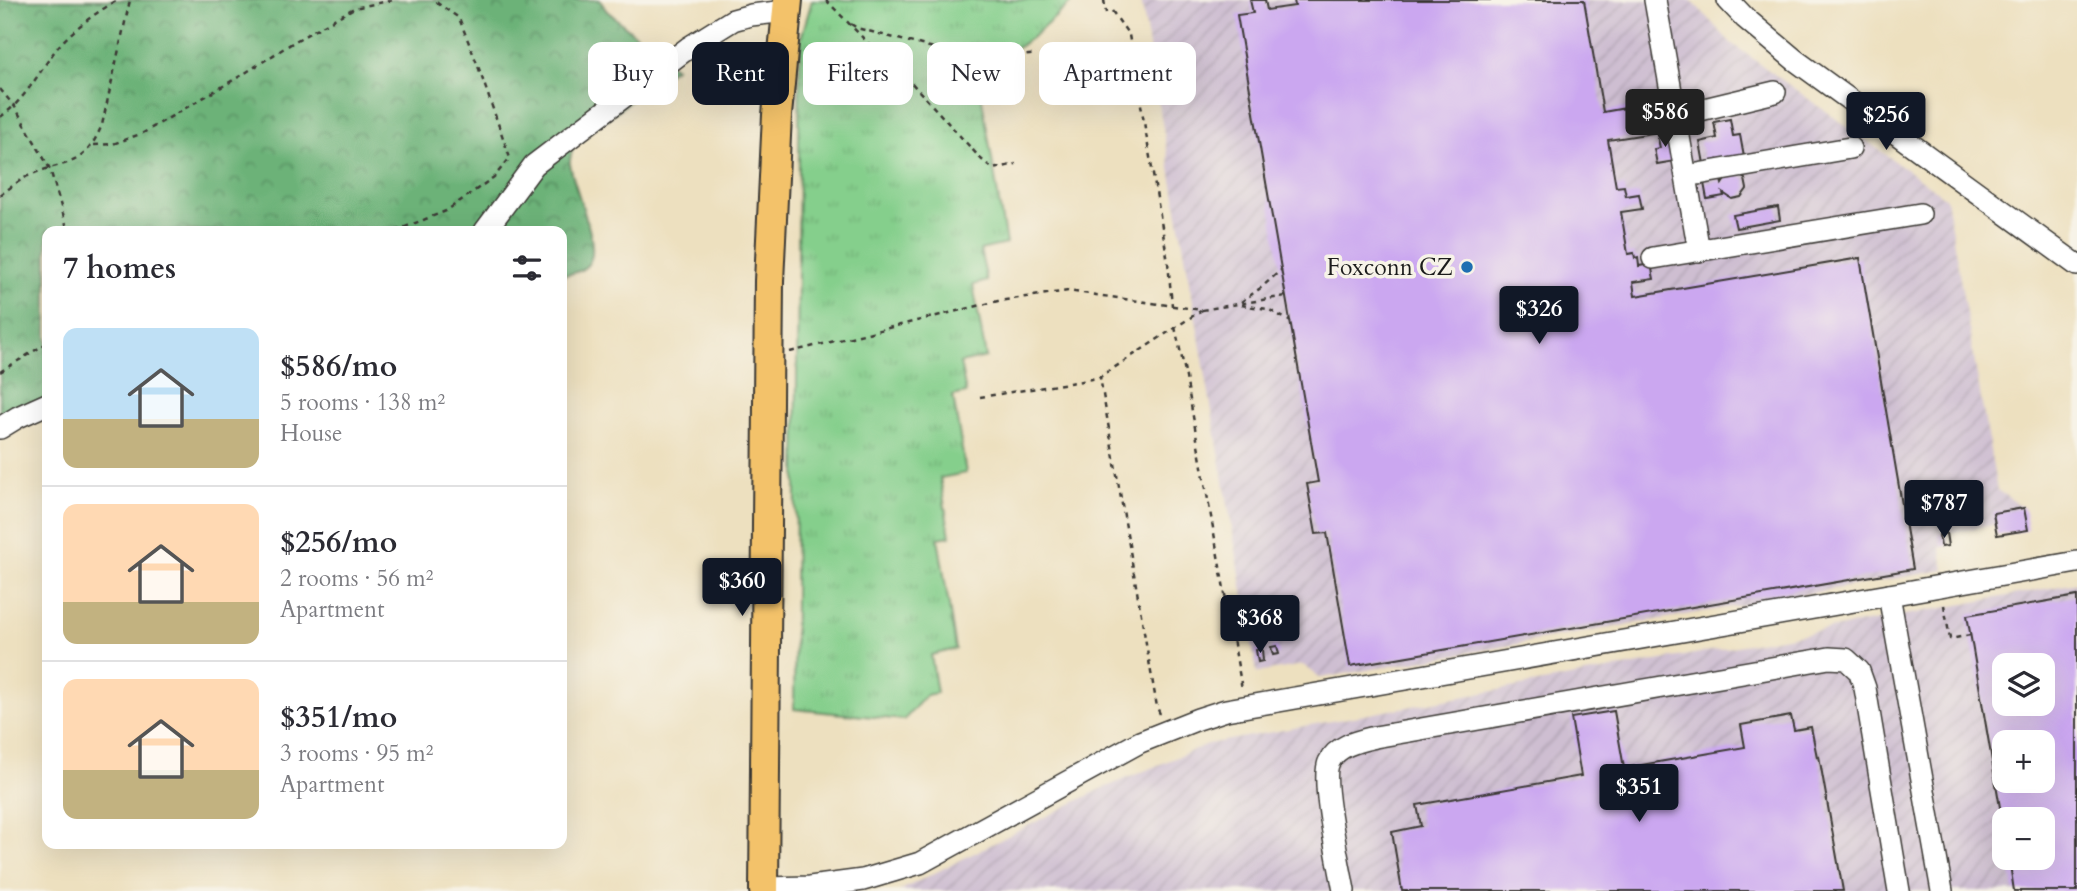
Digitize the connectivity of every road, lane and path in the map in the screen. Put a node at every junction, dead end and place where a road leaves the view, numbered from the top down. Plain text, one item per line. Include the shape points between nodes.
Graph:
1 (118, 0) edge
2 (130, 0) edge
3 (393, 0) edge
4 (433, 0) edge
5 (826, 0) edge
6 (1104, 0) edge
7 (1655, 0) edge
8 (1728, 0) edge
9 (787, 6) edge
10 (1112, 11) dead end
11 (1106, 12) dead end
12 (848, 23) junction
13 (1036, 54) dead end
14 (0, 89) edge
15 (1775, 92) dead end
16 (15, 107) junction
17 (1675, 116) junction
18 (0, 117) edge
19 (94, 145) junction
20 (1850, 148) dead end
21 (1016, 164) dead end
22 (50, 169) junction
23 (1686, 176) junction
24 (0, 195) edge
25 (1920, 214) dead end
26 (67, 226) edge
27 (408, 226) edge
28 (489, 226) edge
29 (1699, 251) junction
30 (1653, 258) dead end
31 (2077, 265) edge
32 (1282, 269) dead end
33 (1286, 296) dead end
34 (1238, 304) junction
35 (1172, 306) junction
36 (1202, 310) junction
37 (1291, 323) dead end
38 (1175, 327) junction
39 (42, 345) edge
40 (790, 352) dead end
41 (0, 372) edge
42 (1100, 376) junction
43 (980, 397) dead end
44 (42, 406) edge
45 (0, 428) edge
46 (2077, 562) edge
47 (1940, 586) junction
48 (1889, 594) junction
49 (1970, 635) dead end
50 (1242, 694) dead end
51 (1164, 716) dead end
52 (864, 885) edge
53 (764, 889) edge
54 (1344, 891) edge
55 (1899, 891) edge
56 (1942, 891) edge

1 - 16 path via 60,44
2 - 19 path via 103,125
3 - 19 path via 354,8 143,133 113,144
4 - 27 path via 459,18 510,158 495,177 446,211
5 - 12 path
6 - 11 path
7 - 17 street
8 - 31 street via 1795,60
9 - 28 street via 733,20 688,48 534,165
9 - 53 main road via 769,281
10 - 35 path via 1129,36
12 - 13 path via 947,51 1014,57
12 - 21 path via 898,68 981,159 993,169
14 - 16 path
15 - 17 street
16 - 18 path
16 - 22 path
17 - 23 street
19 - 22 path via 76,161
20 - 23 street
22 - 24 path via 28,176
22 - 26 path
23 - 29 street
25 - 29 street
29 - 30 street
32 - 34 path
33 - 34 path
34 - 36 path
34 - 37 path via 1268,309
35 - 36 path
35 - 40 path via 1068,291 998,301
36 - 38 path
38 - 42 path
38 - 50 path
39 - 41 path
42 - 43 path
42 - 51 path via 1158,713
44 - 45 street
46 - 47 street
47 - 48 street
47 - 49 path via 1950,639
48 - 52 street via 1211,714 1123,751 920,863
48 - 56 street
52 - 53 street
54 - 55 street via 1326,790 1328,763 1340,749 1375,737 1829,658 1846,659 1859,671 1865,688

